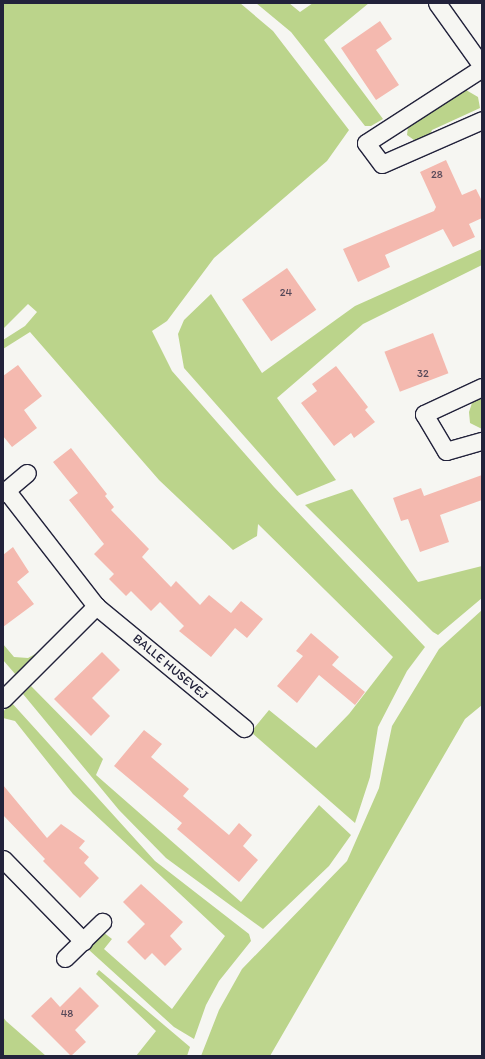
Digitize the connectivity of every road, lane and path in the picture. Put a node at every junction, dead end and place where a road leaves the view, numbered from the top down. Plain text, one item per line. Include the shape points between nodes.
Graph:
1 (437, 3) edge
2 (482, 67) edge
3 (482, 120) edge
4 (482, 387) edge
5 (482, 441) edge
6 (27, 473) dead end
7 (5, 491) edge
8 (96, 606) junction
9 (3, 699) edge
10 (244, 728) dead end
11 (3, 859) edge
12 (102, 922) dead end
13 (83, 941) junction
14 (65, 958) dead end

1 - 2 street
2 - 3 street via 366,143 382,164
4 - 5 street via 424,414 446,451
6 - 7 street, BALLE HUSEVEJ
7 - 8 street, BALLE HUSEVEJ
8 - 9 street
8 - 10 street, BALLE HUSEVEJ
11 - 13 street
12 - 13 street
13 - 14 street

